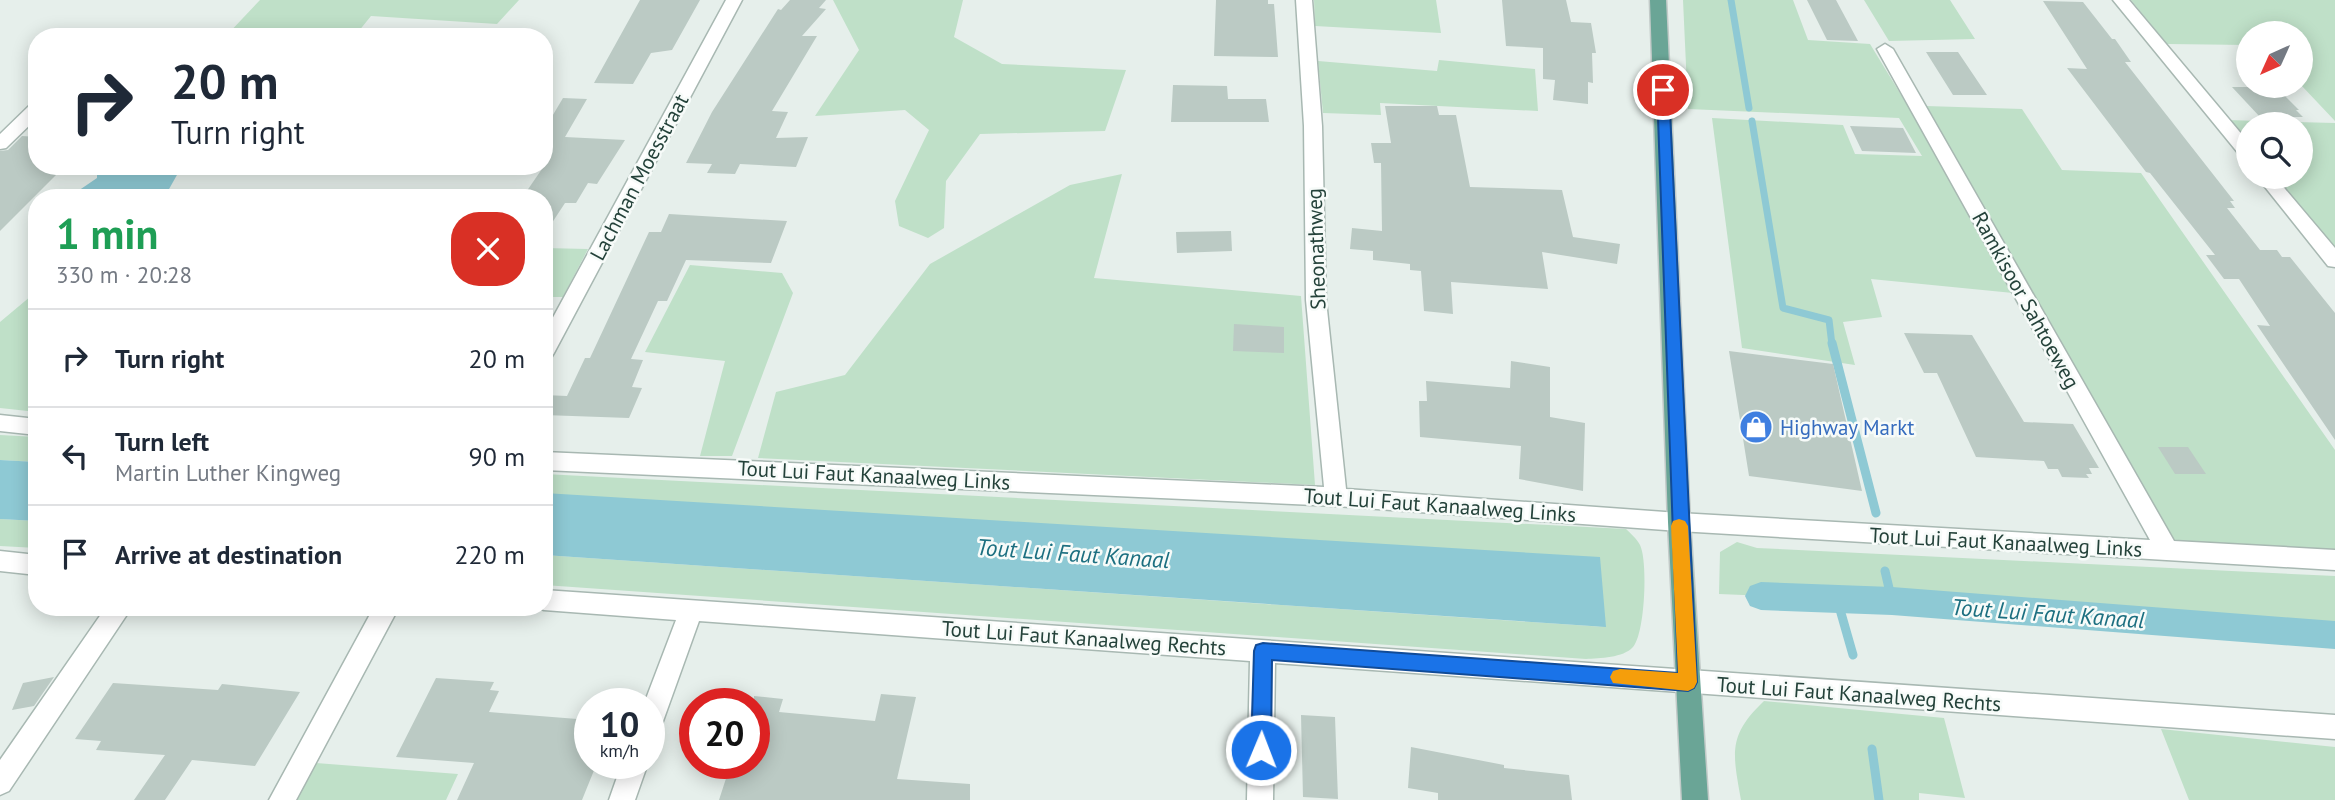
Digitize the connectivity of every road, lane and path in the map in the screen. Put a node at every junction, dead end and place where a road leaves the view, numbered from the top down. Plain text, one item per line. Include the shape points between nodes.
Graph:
1 (734, 0) edge
2 (1304, 0) edge
3 (1658, 0) edge
4 (2121, 0) edge
5 (1885, 49) dead end
6 (28, 117) edge
7 (2236, 139) edge
8 (0, 144) edge
9 (2276, 189) edge
10 (2335, 261) edge
11 (553, 336) edge
12 (0, 423) edge
13 (28, 426) edge
14 (553, 461) edge
15 (1336, 497) junction
16 (1679, 522) junction
17 (2168, 551) junction
18 (2335, 560) edge
19 (0, 561) edge
20 (28, 564) edge
21 (553, 601) edge
22 (691, 611) junction
23 (114, 616) edge
24 (382, 616) edge
25 (1263, 651) junction
26 (1688, 682) junction
27 (662, 688) edge
28 (2335, 727) edge
29 (629, 779) edge
30 (0, 782) edge
31 (282, 800) edge
32 (622, 800) edge
33 (1260, 800) edge
34 (1695, 800) edge

1 - 11 street, Lachman Moesstraat
2 - 15 street, Sheonathweg via 1316,300
3 - 16 main road
4 - 7 street
5 - 17 street, Ramkisoor Sahtoeweg
6 - 8 street
9 - 10 street
12 - 13 street
14 - 15 street, Tout Lui Faut Kanaalweg Links
15 - 16 street, Tout Lui Faut Kanaalweg Links
16 - 17 street, Tout Lui Faut Kanaalweg Links
16 - 26 main road
17 - 18 street, Tout Lui Faut Kanaalweg Links
19 - 20 street
21 - 22 street, Tout Lui Faut Kanaalweg Rechts
22 - 25 street, Tout Lui Faut Kanaalweg Rechts
22 - 27 street
23 - 30 street
24 - 31 street
25 - 26 street, Tout Lui Faut Kanaalweg Rechts
25 - 33 street
26 - 28 street, Tout Lui Faut Kanaalweg Rechts
26 - 34 main road
29 - 32 street

